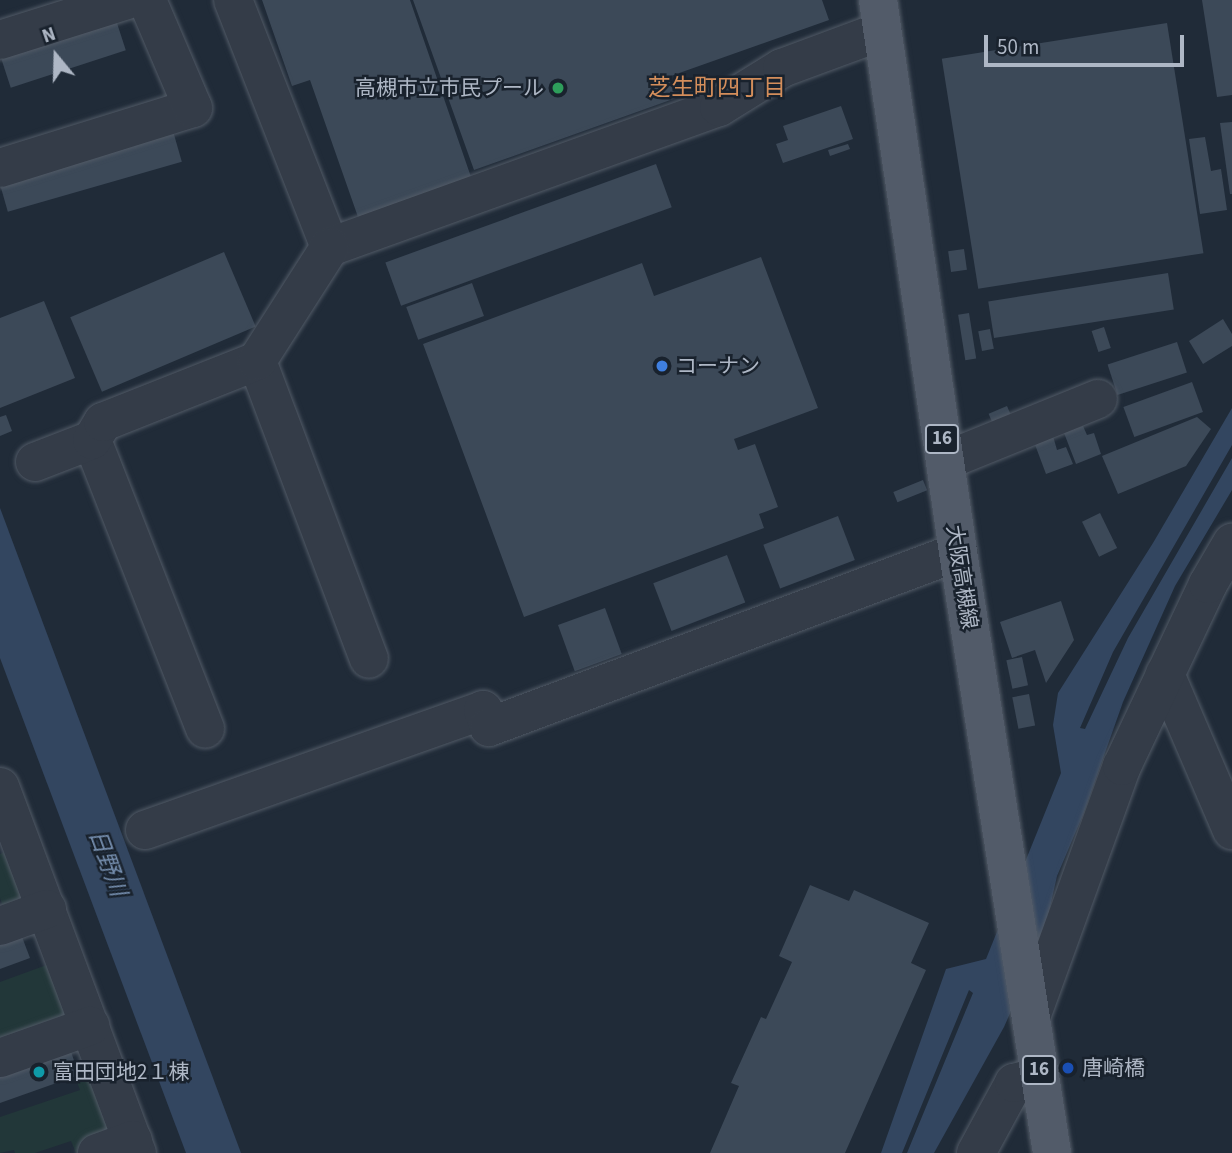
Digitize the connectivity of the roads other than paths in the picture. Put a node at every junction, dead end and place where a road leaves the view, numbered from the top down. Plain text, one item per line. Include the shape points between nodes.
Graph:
1 (127, 0) edge
2 (148, 0) edge
3 (233, 0) edge
4 (880, 16) edge
5 (0, 40) edge
6 (0, 168) edge
7 (330, 247) junction
8 (257, 361) junction
9 (1098, 399) dead end
10 (92, 440) junction
11 (35, 461) dead end
12 (945, 461) junction
13 (1232, 544) edge
14 (958, 552) junction
15 (369, 659) dead end
16 (1165, 674) junction
17 (205, 729) dead end
18 (4, 811) edge
19 (145, 830) dead end
20 (1232, 830) edge
21 (47, 909) junction
22 (0, 926) edge
23 (1029, 1002) junction
24 (90, 1026) junction
25 (0, 1058) edge
26 (1040, 1076) junction
27 (135, 1147) edge
28 (97, 1153) edge
29 (976, 1153) edge
30 (1052, 1153) edge

1 - 5 street
2 - 6 street via 193,108
3 - 7 street
4 - 7 street via 719,107
4 - 12 main road, 大阪高槻線 / 16
7 - 8 street
8 - 10 street via 103,422
8 - 15 street
9 - 12 street
10 - 11 street
10 - 17 street
12 - 14 main road, 大阪高槻線 / 16
13 - 16 street
14 - 19 street via 489,727 483,710
14 - 23 main road, 大阪高槻線 / 16
16 - 20 street
16 - 23 street via 1122,766
18 - 21 street
21 - 22 street
21 - 24 street
23 - 26 main road, 大阪高槻線 / 16
24 - 25 street
24 - 27 street
26 - 29 street via 1014,1083
26 - 30 main road, 大阪高槻線 / 16
27 - 28 street

